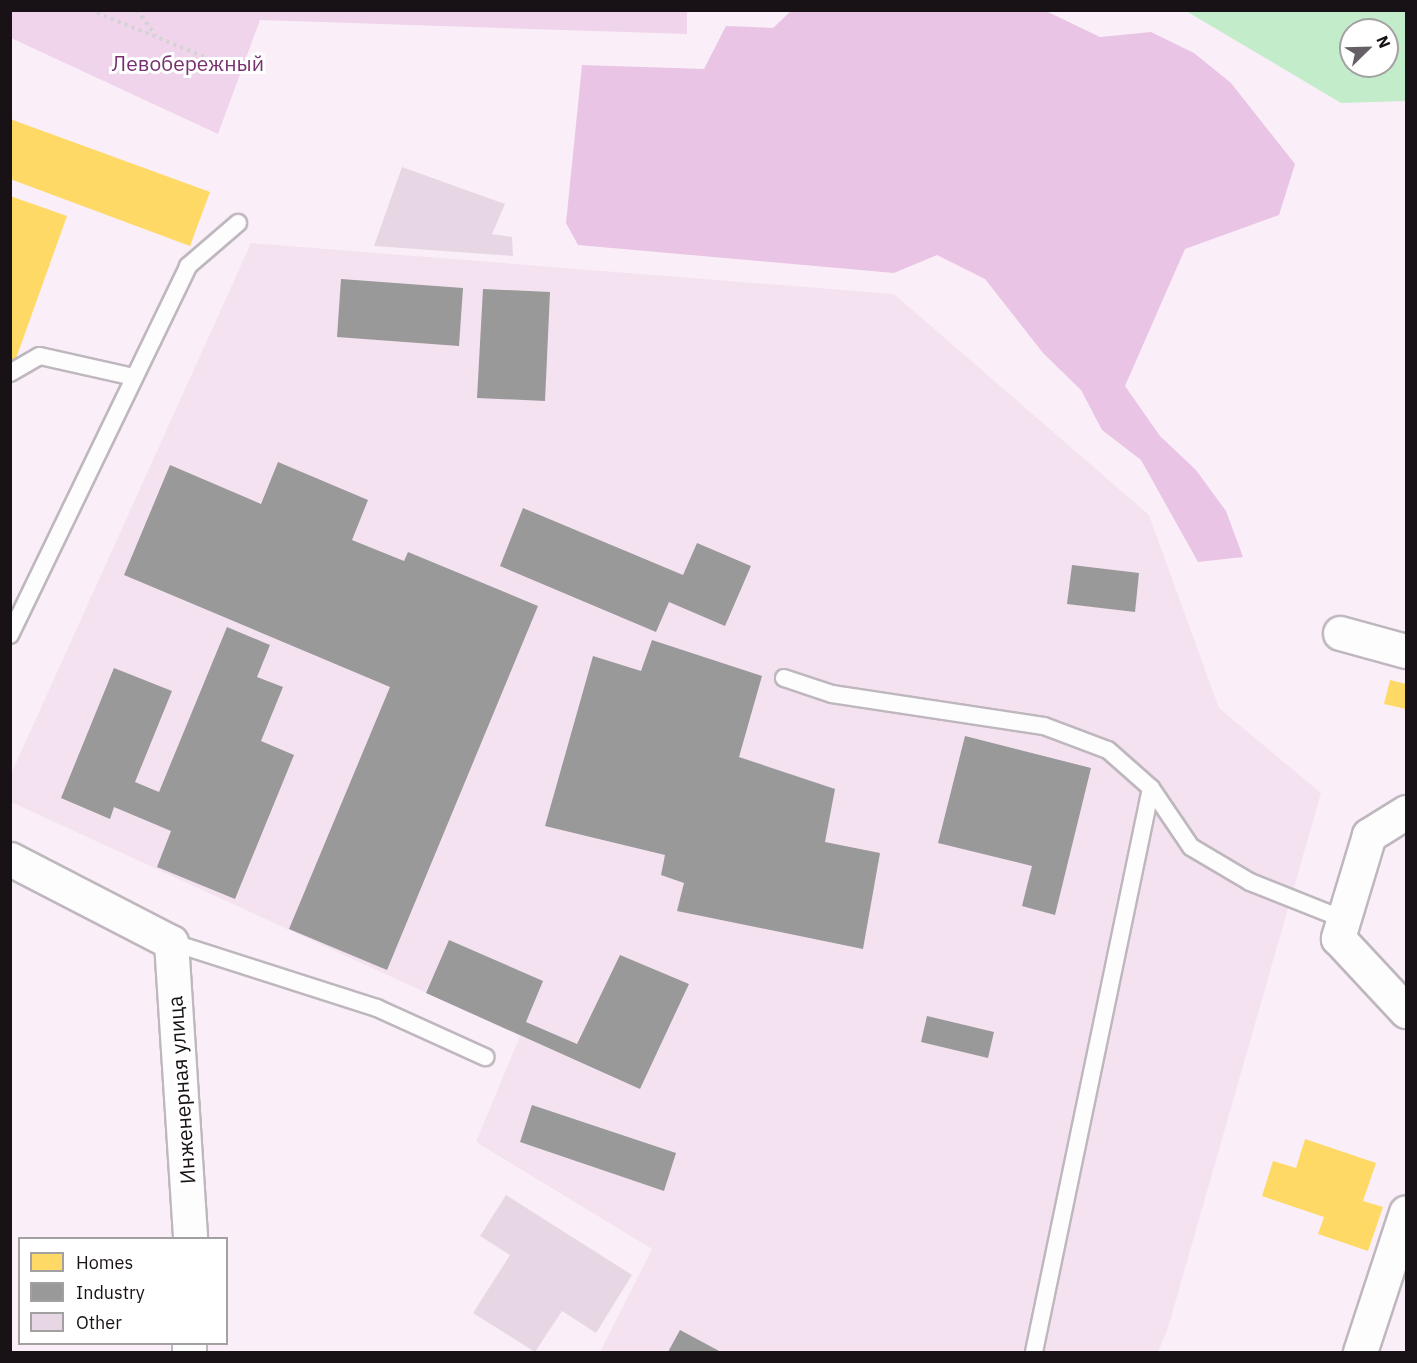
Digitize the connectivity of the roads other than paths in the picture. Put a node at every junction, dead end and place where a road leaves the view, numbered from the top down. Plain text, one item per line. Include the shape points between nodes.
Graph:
1 (238, 223) dead end
2 (10, 373) edge
3 (135, 377) junction
4 (1340, 633) dead end
5 (10, 635) edge
6 (1407, 651) edge
7 (784, 678) dead end
8 (1151, 788) junction
9 (1407, 812) edge
10 (10, 859) edge
11 (1343, 919) junction
12 (171, 942) junction
13 (1407, 1011) edge
14 (484, 1057) dead end
15 (1407, 1212) edge
16 (190, 1237) edge
17 (1034, 1353) edge
18 (1360, 1353) edge

1 - 3 lane via 188,266
2 - 3 lane via 40,356
3 - 5 lane
4 - 6 street
7 - 8 lane via 832,694 1044,726 1108,750
8 - 11 lane via 1191,847 1250,882
8 - 17 lane
9 - 11 street via 1369,835
10 - 12 street
11 - 13 street via 1338,938
12 - 14 lane via 377,1008
12 - 16 street, Инженерная улица
15 - 18 street

